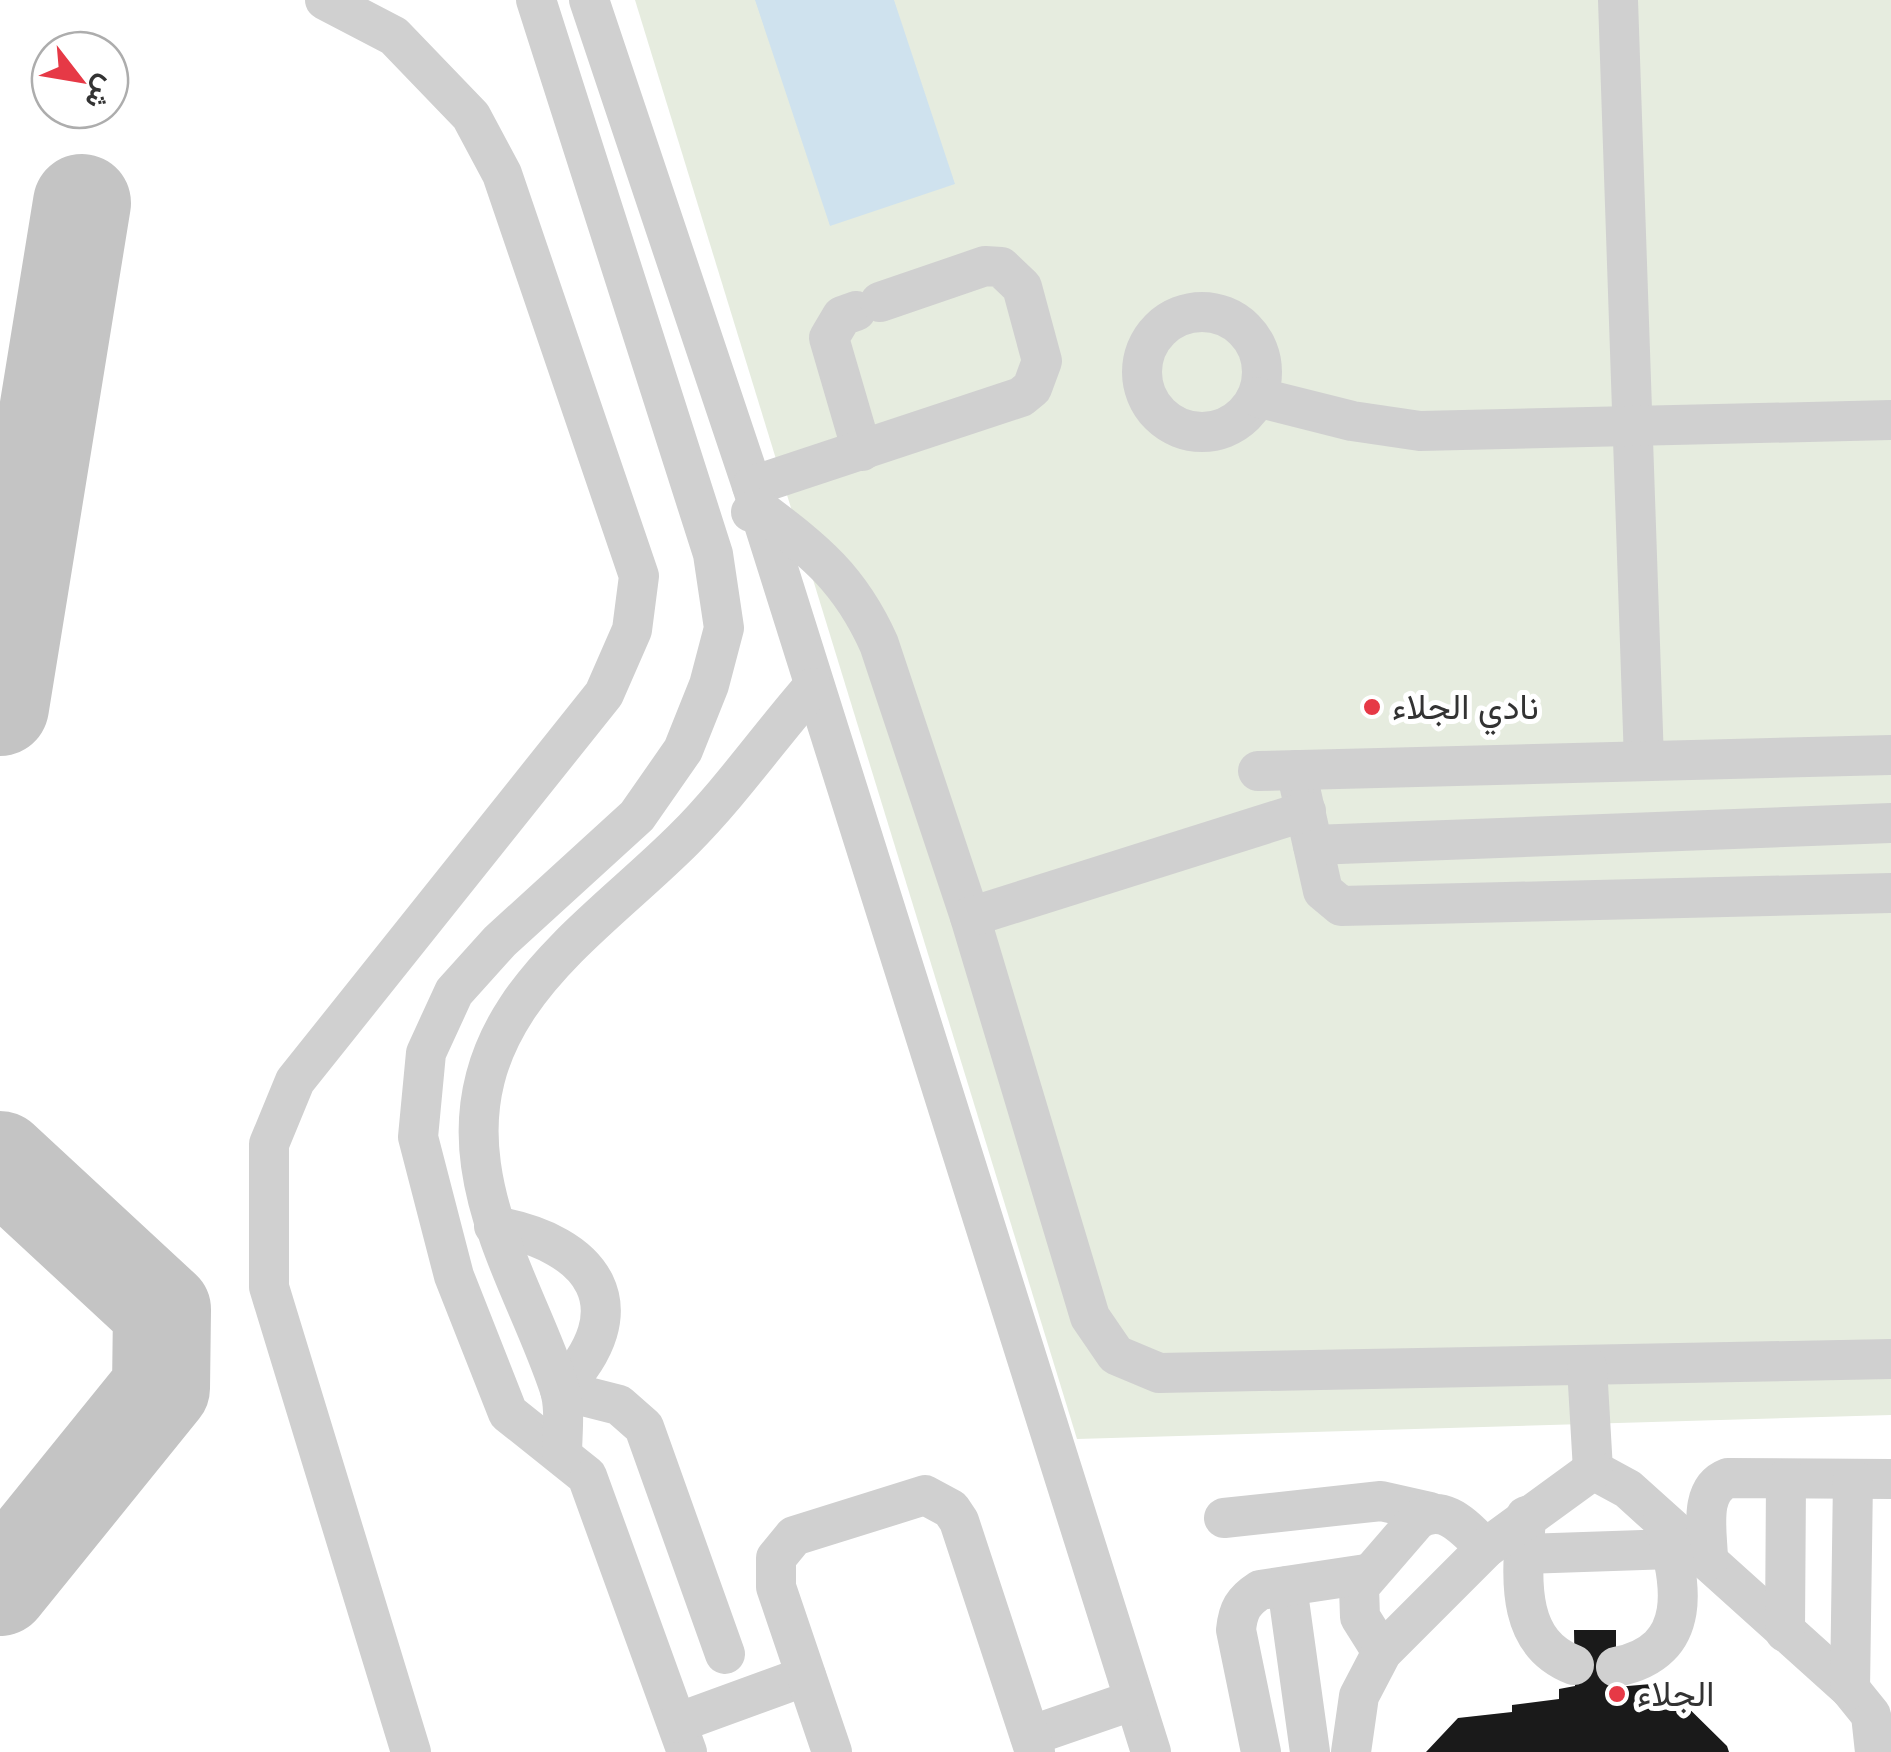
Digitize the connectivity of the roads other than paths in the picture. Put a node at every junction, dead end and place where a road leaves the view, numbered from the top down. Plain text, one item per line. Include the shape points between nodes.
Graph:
1 (326, 0) edge
2 (536, 0) edge
3 (590, 0) edge
4 (1618, 0) edge
5 (1257, 398) dead end
6 (1891, 420) edge
7 (1633, 424) junction
8 (862, 452) junction
9 (756, 498) junction
10 (703, 523) junction
11 (812, 688) junction
12 (1891, 755) edge
13 (1644, 761) junction
14 (1891, 823) edge
15 (1309, 828) junction
16 (1891, 893) edge
17 (970, 917) junction
18 (494, 1226) junction
19 (1891, 1359) edge
20 (1587, 1367) junction
21 (560, 1390) junction
22 (562, 1455) junction
23 (1593, 1470) junction
24 (1786, 1478) junction
25 (1872, 1479) edge
26 (1430, 1512) junction
27 (1224, 1518) dead end
28 (1512, 1539) junction
29 (1681, 1544) junction
30 (1366, 1574) junction
31 (1287, 1586) junction
32 (1786, 1632) junction
33 (1382, 1652) junction
34 (725, 1654) dead end
35 (1574, 1665) dead end
36 (1616, 1667) dead end
37 (806, 1676) junction
38 (1850, 1689) junction
39 (1134, 1700) junction
40 (682, 1737) edge
41 (1032, 1744) edge
42 (411, 1752) edge
43 (832, 1752) edge
44 (1151, 1752) edge
45 (1261, 1752) edge
46 (1310, 1752) edge
47 (1351, 1752) edge
48 (1874, 1752) edge

1 - 42 lane via 394,36 471,116 502,174 639,576 632,630 604,694 306,1065 269,1144 269,1287
2 - 10 lane
3 - 9 lane
4 - 7 lane
5 - 7 lane via 1420,430
6 - 7 lane
7 - 13 lane
8 - 8 lane via 1032,388 1042,361 1022,286 1001,267 986,266 842,316 829,338
8 - 9 lane
9 - 10 lane
9 - 11 lane
9 - 17 lane via 835,569 861,604
10 - 22 lane via 724,628 683,750 637,816 454,992 426,1052 418,1137 454,1276 508,1412
11 - 18 lane via 684,839 558,954 520,998 495,1050 481,1105 480,1162
11 - 39 lane
12 - 13 lane
13 - 15 lane via 1277,771
14 - 15 lane
15 - 16 lane via 1323,891 1356,909
15 - 17 lane
17 - 20 lane via 1090,1317 1116,1355 1158,1373
18 - 21 lane
18 - 21 lane via 542,1239 584,1263 598,1282 603,1306 590,1352
19 - 20 lane
20 - 23 lane
21 - 22 lane
21 - 34 lane via 619,1405 644,1427
22 - 40 lane via 587,1476
23 - 28 lane
23 - 29 lane via 1628,1489
24 - 25 lane
24 - 29 lane via 1728,1478 1711,1489
24 - 32 lane
25 - 38 lane
26 - 27 lane via 1381,1500
26 - 28 lane
26 - 30 lane
28 - 29 lane
28 - 33 lane
28 - 35 lane via 1538,1642
29 - 32 lane
29 - 36 lane via 1671,1634 1643,1662
30 - 31 lane
30 - 33 lane via 1356,1602
31 - 45 lane via 1260,1590 1237,1614
31 - 46 lane
32 - 38 lane
33 - 47 lane via 1359,1696
37 - 40 lane
37 - 41 lane via 773,1573 783,1545 925,1495 959,1521
37 - 43 lane
38 - 48 lane via 1870,1715
39 - 41 lane
39 - 44 lane

